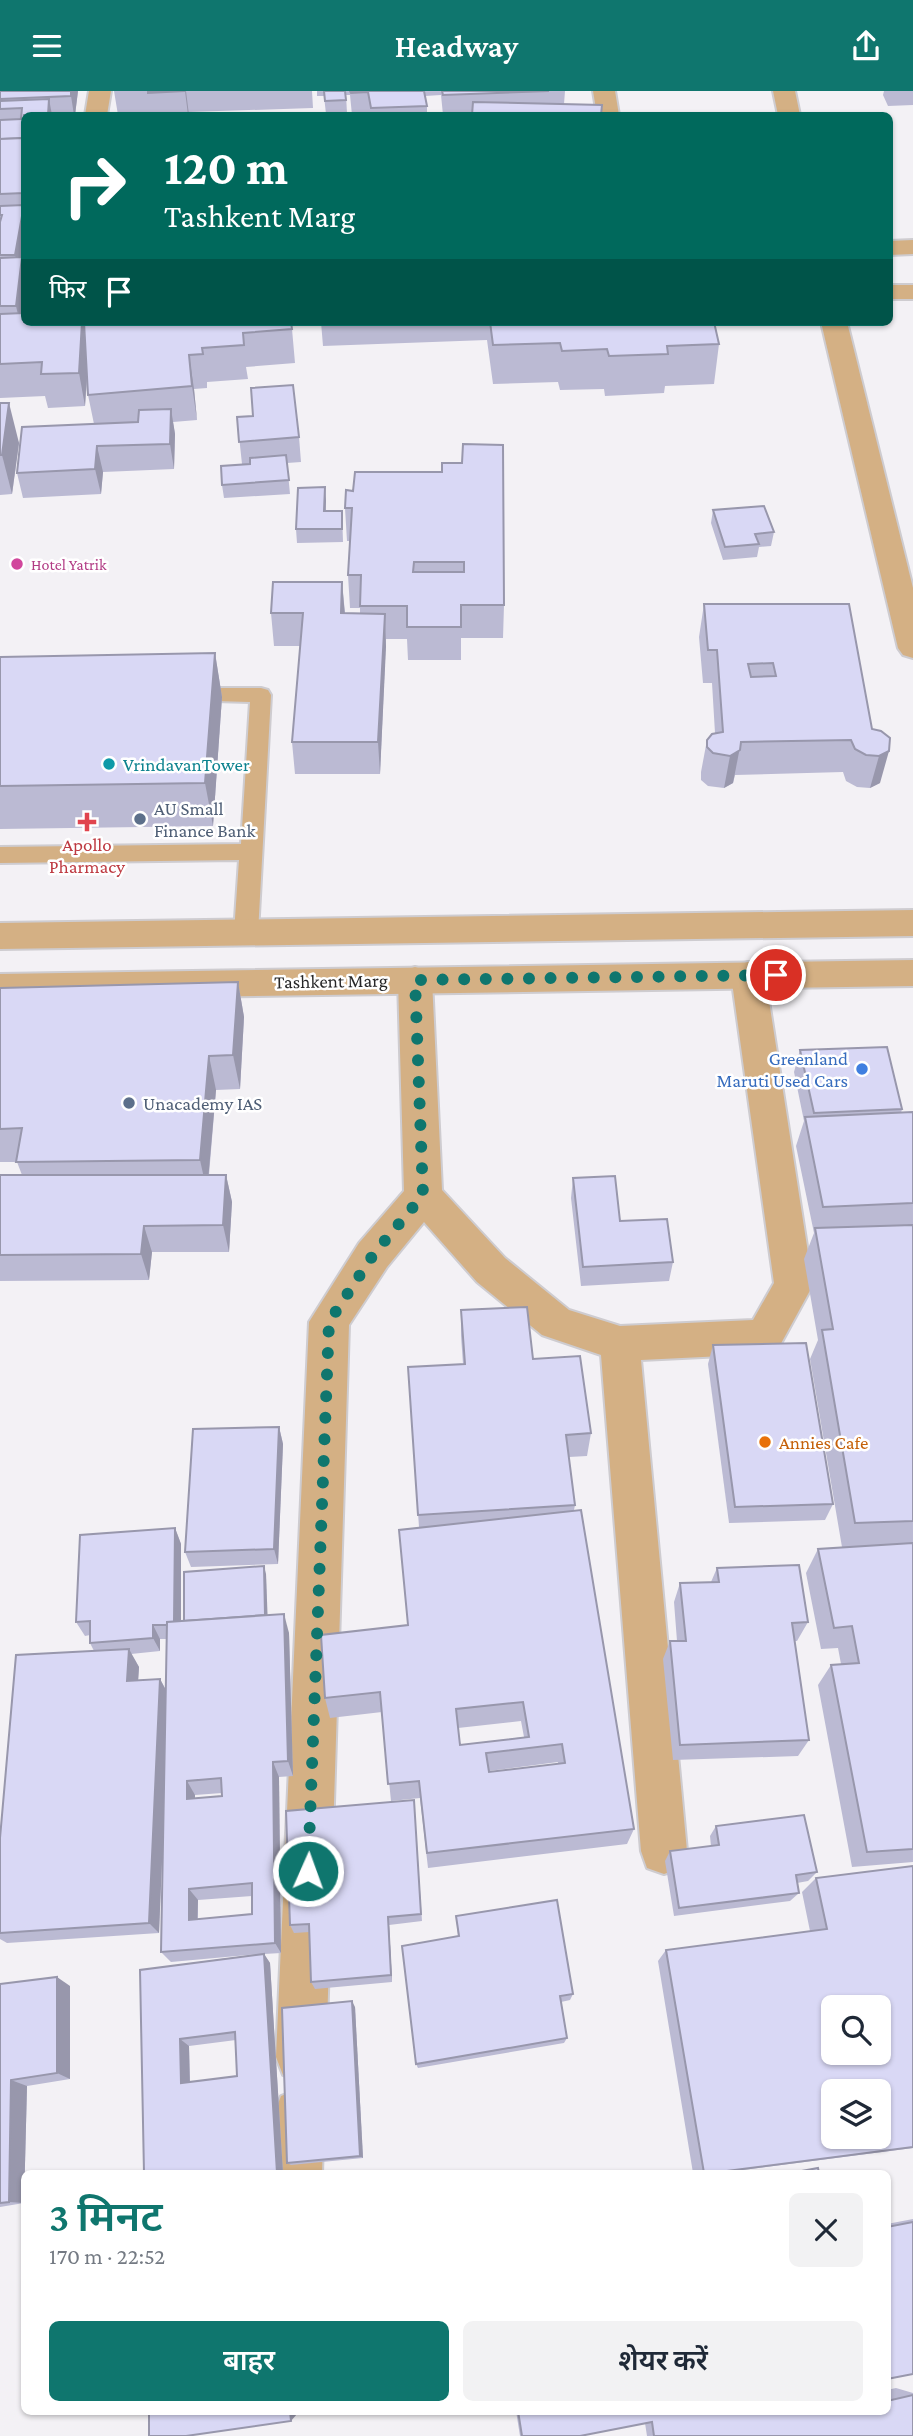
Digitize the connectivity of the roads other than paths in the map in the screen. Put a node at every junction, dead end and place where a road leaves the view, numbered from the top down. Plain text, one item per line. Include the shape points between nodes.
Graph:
1 (100, 91) edge
2 (604, 91) edge
3 (784, 91) edge
4 (96, 112) edge
5 (608, 112) edge
6 (788, 112) edge
7 (893, 292) edge
8 (913, 292) edge
9 (835, 326) edge
10 (913, 648) edge
11 (165, 695) edge
12 (251, 852) junction
13 (0, 855) edge
14 (913, 923) edge
15 (246, 933) junction
16 (0, 936) edge
17 (913, 974) edge
18 (748, 975) junction
19 (415, 980) junction
20 (0, 987) edge
21 (423, 1195) junction
22 (620, 1344) junction
23 (664, 1851) dead end
24 (296, 2170) edge

1 - 4 street
2 - 5 street
3 - 6 street
7 - 8 street
9 - 10 street
11 - 12 lane via 261,695
12 - 13 lane
12 - 15 lane
14 - 15 street
15 - 16 street
17 - 18 street, Tashkent Marg
18 - 19 street, Tashkent Marg
18 - 22 street via 794,1285 764,1337
19 - 20 street, Tashkent Marg
19 - 21 street
21 - 22 street via 491,1270 556,1323
21 - 24 street via 373,1255 329,1322
22 - 23 street

